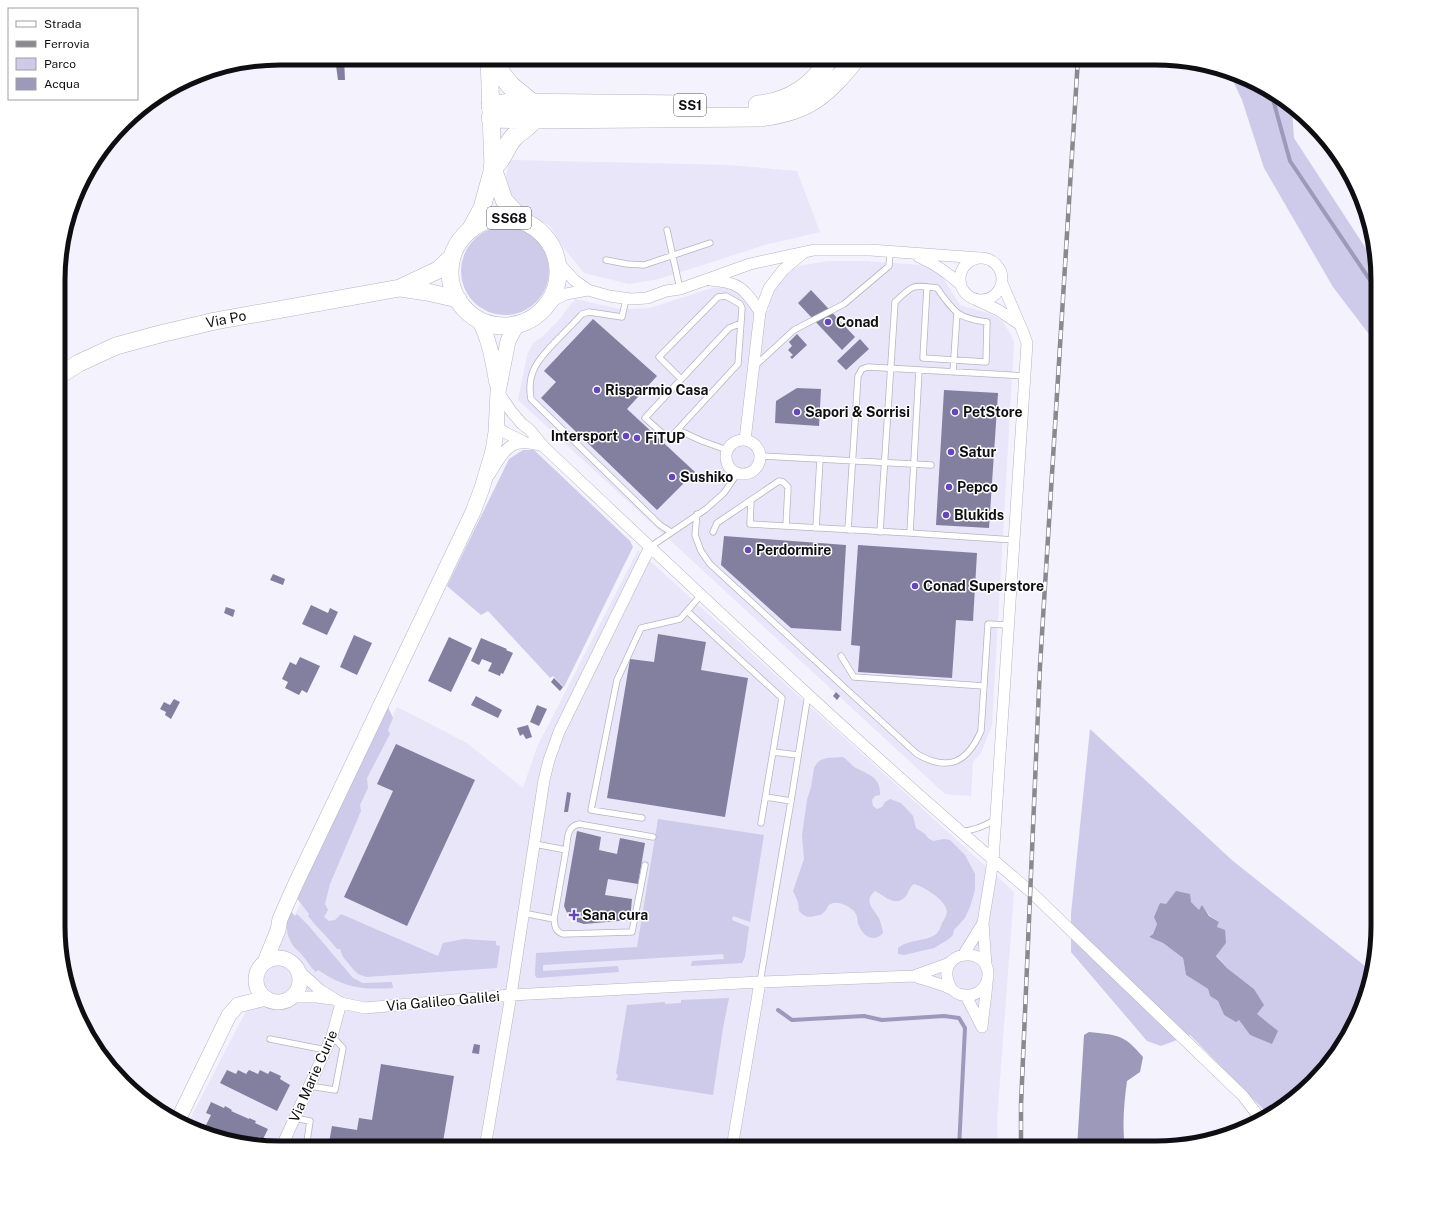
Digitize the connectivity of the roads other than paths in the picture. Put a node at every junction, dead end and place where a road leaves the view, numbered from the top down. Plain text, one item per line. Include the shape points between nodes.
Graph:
1 (489, 65) edge
2 (497, 65) edge
3 (824, 65) edge
4 (850, 65) edge
5 (533, 111) junction
6 (491, 112) junction
7 (493, 168) junction
8 (522, 220) junction
9 (470, 230) junction
10 (667, 230) dead end
11 (710, 243) dead end
12 (890, 252) junction
13 (804, 253) junction
14 (908, 253) junction
15 (673, 256) junction
16 (452, 257) junction
17 (980, 258) junction
18 (606, 260) dead end
19 (557, 261) junction
20 (704, 280) junction
21 (1002, 283) junction
22 (961, 285) junction
23 (927, 287) junction
24 (400, 288) junction
25 (680, 289) junction
26 (588, 290) junction
27 (458, 299) junction
28 (626, 299) junction
29 (977, 299) junction
30 (548, 303) junction
31 (760, 312) junction
32 (957, 313) junction
33 (480, 320) junction
34 (741, 323) junction
35 (517, 324) junction
36 (1019, 325) junction
37 (954, 360) junction
38 (753, 367) junction
39 (891, 368) junction
40 (919, 370) junction
41 (65, 372) edge
42 (953, 372) junction
43 (1025, 376) junction
44 (681, 379) junction
45 (498, 392) junction
46 (522, 424) junction
47 (496, 427) junction
48 (678, 430) junction
49 (746, 440) junction
50 (524, 442) junction
51 (543, 446) junction
52 (727, 450) junction
53 (760, 456) junction
54 (820, 459) junction
55 (853, 461) junction
56 (885, 462) junction
57 (914, 464) junction
58 (931, 465) dead end
59 (737, 474) junction
60 (484, 484) junction
61 (751, 500) junction
62 (697, 514) junction
63 (786, 526) junction
64 (816, 528) junction
65 (848, 530) junction
66 (671, 532) junction
67 (713, 532) dead end
68 (880, 532) junction
69 (910, 533) junction
70 (1014, 540) junction
71 (650, 547) junction
72 (701, 595) junction
73 (687, 611) junction
74 (1008, 625) junction
75 (841, 656) dead end
76 (984, 686) junction
77 (808, 694) junction
78 (773, 752) junction
79 (798, 754) junction
80 (766, 797) junction
81 (791, 801) junction
82 (642, 818) dead end
83 (996, 819) junction
84 (761, 823) dead end
85 (960, 831) junction
86 (653, 837) dead end
87 (535, 844) junction
88 (566, 850) junction
89 (993, 861) junction
90 (645, 865) dead end
91 (523, 913) junction
92 (554, 919) junction
93 (983, 923) junction
94 (278, 930) junction
95 (964, 954) junction
96 (265, 962) junction
97 (950, 963) junction
98 (295, 966) junction
99 (986, 966) junction
100 (914, 976) junction
101 (760, 982) junction
102 (987, 983) junction
103 (950, 988) junction
104 (511, 995) junction
105 (966, 996) junction
106 (292, 997) junction
107 (266, 998) junction
108 (338, 1002) junction
109 (332, 1036) junction
110 (270, 1039) dead end
111 (326, 1050) junction
112 (309, 1086) junction
113 (1258, 1115) edge
114 (180, 1116) edge
115 (294, 1118) junction
116 (284, 1141) edge
117 (307, 1141) edge
118 (486, 1141) edge
119 (733, 1141) edge

1 - 6 main road, SS68
2 - 5 highway via 502,75
3 - 5 highway, SS1 via 817,76 796,94 759,105
4 - 5 highway via 820,97 794,110 776,115 760,117
5 - 6 highway via 510,103
5 - 7 highway via 530,125 513,138
6 - 7 main road, SS68
7 - 8 main road, SS68 via 504,200
7 - 9 main road, SS68 via 482,208
8 - 9 main road, SS68 via 489,220
8 - 19 main road, SS68 via 532,225 548,240
9 - 16 main road, SS68 via 462,238
10 - 15 lane
11 - 15 lane
12 - 13 street via 814,250
12 - 14 street
12 - 38 lane via 889,266 855,295 844,304 794,330
13 - 20 street via 750,264
13 - 31 street via 783,270 769,288
14 - 17 street
14 - 22 street via 932,262
15 - 18 lane via 644,264
15 - 25 lane
16 - 24 main road, Via Po via 438,270
16 - 27 main road, SS68 via 450,279
17 - 21 street via 991,260 999,267
17 - 22 street via 965,265 960,274
19 - 26 street via 574,280
19 - 30 main road, SS68 via 557,283
20 - 25 street
20 - 31 street via 727,281 737,285
21 - 29 street via 997,293 988,299
21 - 36 street
22 - 29 street via 967,295
23 - 32 lane via 937,288
23 - 37 lane via 922,358
23 - 39 lane via 916,285 895,302
24 - 27 main road, Via Po
24 - 41 main road, Via Po via 215,321 160,334 116,346
25 - 28 street via 648,298
26 - 28 street
26 - 30 street via 566,294
27 - 33 main road, SS68 via 467,311
28 - 66 lane via 622,317 605,313 582,314 539,360 529,389 531,399 660,525
29 - 36 street
30 - 35 main road, SS68 via 532,318
31 - 38 street
32 - 37 lane
32 - 37 lane via 961,317 987,322 986,362
33 - 35 main road, SS68 via 500,326
33 - 45 main road, SS68 via 490,346
34 - 44 lane via 729,328
34 - 44 lane via 740,304 726,296 718,297 659,357
34 - 48 lane via 738,364
35 - 45 main road, SS68 via 508,341
36 - 43 street via 1024,332 1026,343
37 - 42 lane
38 - 49 street
39 - 40 lane
39 - 55 lane via 868,367 862,369 858,376
39 - 56 lane
40 - 42 lane
40 - 57 lane
42 - 43 lane
43 - 70 street
44 - 48 lane via 645,418 669,439
45 - 46 street
45 - 47 main road, SS68
46 - 47 street via 511,423
46 - 51 street
47 - 50 street
47 - 60 main road, SS68 via 493,451
48 - 52 lane
49 - 52 street via 734,442
49 - 53 street via 756,445
50 - 51 street
50 - 60 street via 510,447 498,460
51 - 71 street
52 - 59 street via 726,462
53 - 54 lane
53 - 59 street via 758,467 754,471 743,475
54 - 55 lane
54 - 64 lane
55 - 56 lane
55 - 65 lane
56 - 57 lane
56 - 68 lane
57 - 58 lane
57 - 69 lane
59 - 62 lane via 724,493
60 - 94 main road, SS68 via 296,882
61 - 63 lane via 750,524
61 - 63 lane via 779,481 786,484
61 - 67 lane via 717,523
62 - 66 lane
62 - 76 lane via 694,535 710,564 917,754 929,761 950,763 972,750 981,731
63 - 64 lane
64 - 65 lane
65 - 68 lane
66 - 71 lane
68 - 69 lane
69 - 70 lane
70 - 74 street
71 - 72 street
71 - 87 street via 559,732 544,780
72 - 73 lane
72 - 77 street
73 - 78 lane via 782,698
73 - 82 lane via 680,619 641,628 617,680 591,810
74 - 76 lane via 988,624
74 - 83 street
75 - 76 lane via 854,677
77 - 79 lane
77 - 85 street
78 - 79 lane
78 - 80 lane
79 - 81 lane
80 - 81 lane
80 - 84 lane
81 - 101 lane
83 - 85 lane via 983,827
83 - 89 street
85 - 89 street
86 - 88 lane via 579,824 569,830
87 - 88 lane
87 - 91 street
88 - 92 lane
89 - 93 street
89 - 113 street via 1036,898 1243,1096
90 - 92 lane via 632,932 564,934 555,929
91 - 92 lane
91 - 104 street
93 - 95 street
93 - 99 street
94 - 96 main road, SS68
94 - 98 main road via 280,944
95 - 97 street
95 - 99 street via 981,959
96 - 98 main road via 278,957 285,958
96 - 107 main road, SS68 via 256,980
97 - 100 street
97 - 103 street via 946,971 946,980
98 - 106 main road via 301,978 300,986
98 - 108 street via 320,990
99 - 102 street
100 - 101 street
100 - 103 street
101 - 104 street
101 - 119 street
102 - 105 street via 974,995
102 - 105 street via 982,1027
103 - 105 street via 957,994
104 - 108 street, Via Galileo Galilei via 365,1008
104 - 118 street, Via Galileo Galilei
106 - 107 main road via 279,1002
106 - 108 street via 317,997
107 - 114 main road via 238,1005 229,1015
108 - 109 street, Via Marie Curie
109 - 111 street, Via Marie Curie
109 - 112 lane via 343,1048 335,1090
110 - 111 lane
111 - 112 street, Via Marie Curie
112 - 115 street, Via Marie Curie
115 - 116 street, Via Marie Curie
115 - 117 lane via 310,1121

